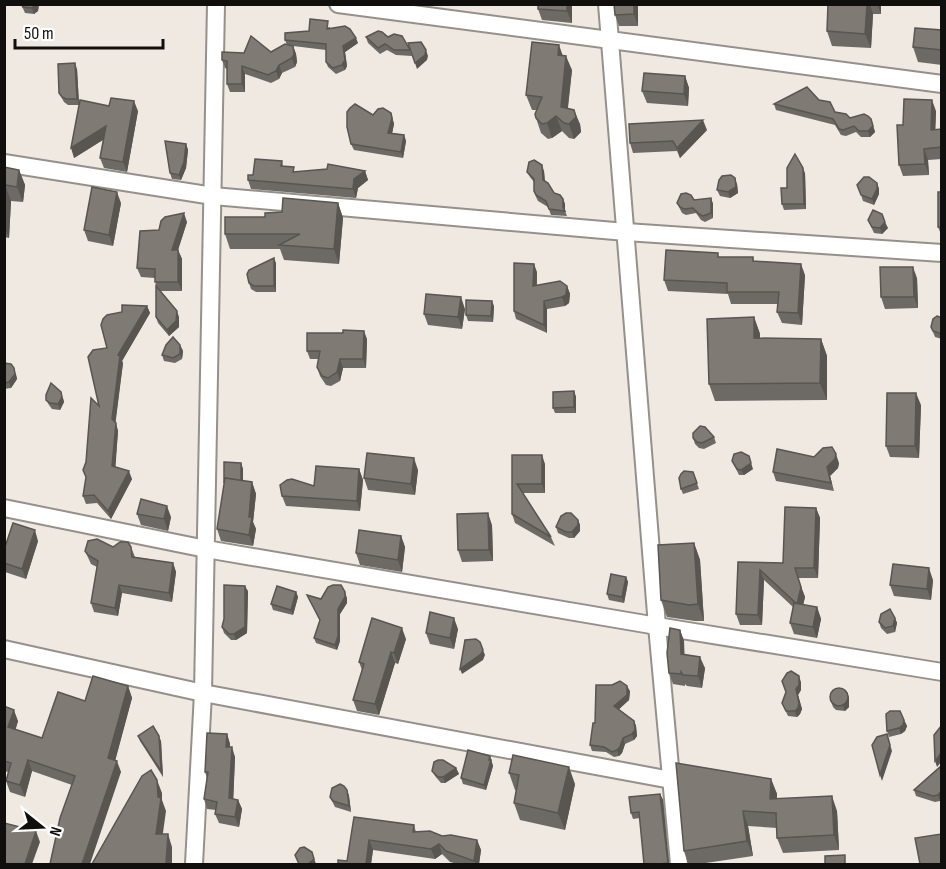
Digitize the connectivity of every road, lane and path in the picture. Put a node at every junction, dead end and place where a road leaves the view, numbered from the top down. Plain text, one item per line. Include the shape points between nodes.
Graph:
1 (216, 4) edge
2 (338, 4) edge
3 (607, 4) edge
4 (611, 42) junction
5 (942, 84) edge
6 (4, 163) edge
7 (213, 195) junction
8 (626, 232) junction
9 (942, 253) edge
10 (4, 508) edge
11 (206, 549) junction
12 (657, 626) junction
13 (4, 649) edge
14 (942, 672) edge
15 (203, 693) junction
16 (671, 780) junction
17 (194, 864) edge
18 (679, 864) edge

1 - 7 street
2 - 4 street
3 - 4 street
4 - 5 street
4 - 8 street
6 - 7 street
7 - 8 street
7 - 11 street
8 - 9 street
8 - 12 street
10 - 11 street
11 - 12 street
11 - 15 street
12 - 14 street
12 - 16 street
13 - 15 street
15 - 16 street
15 - 17 street
16 - 18 street

